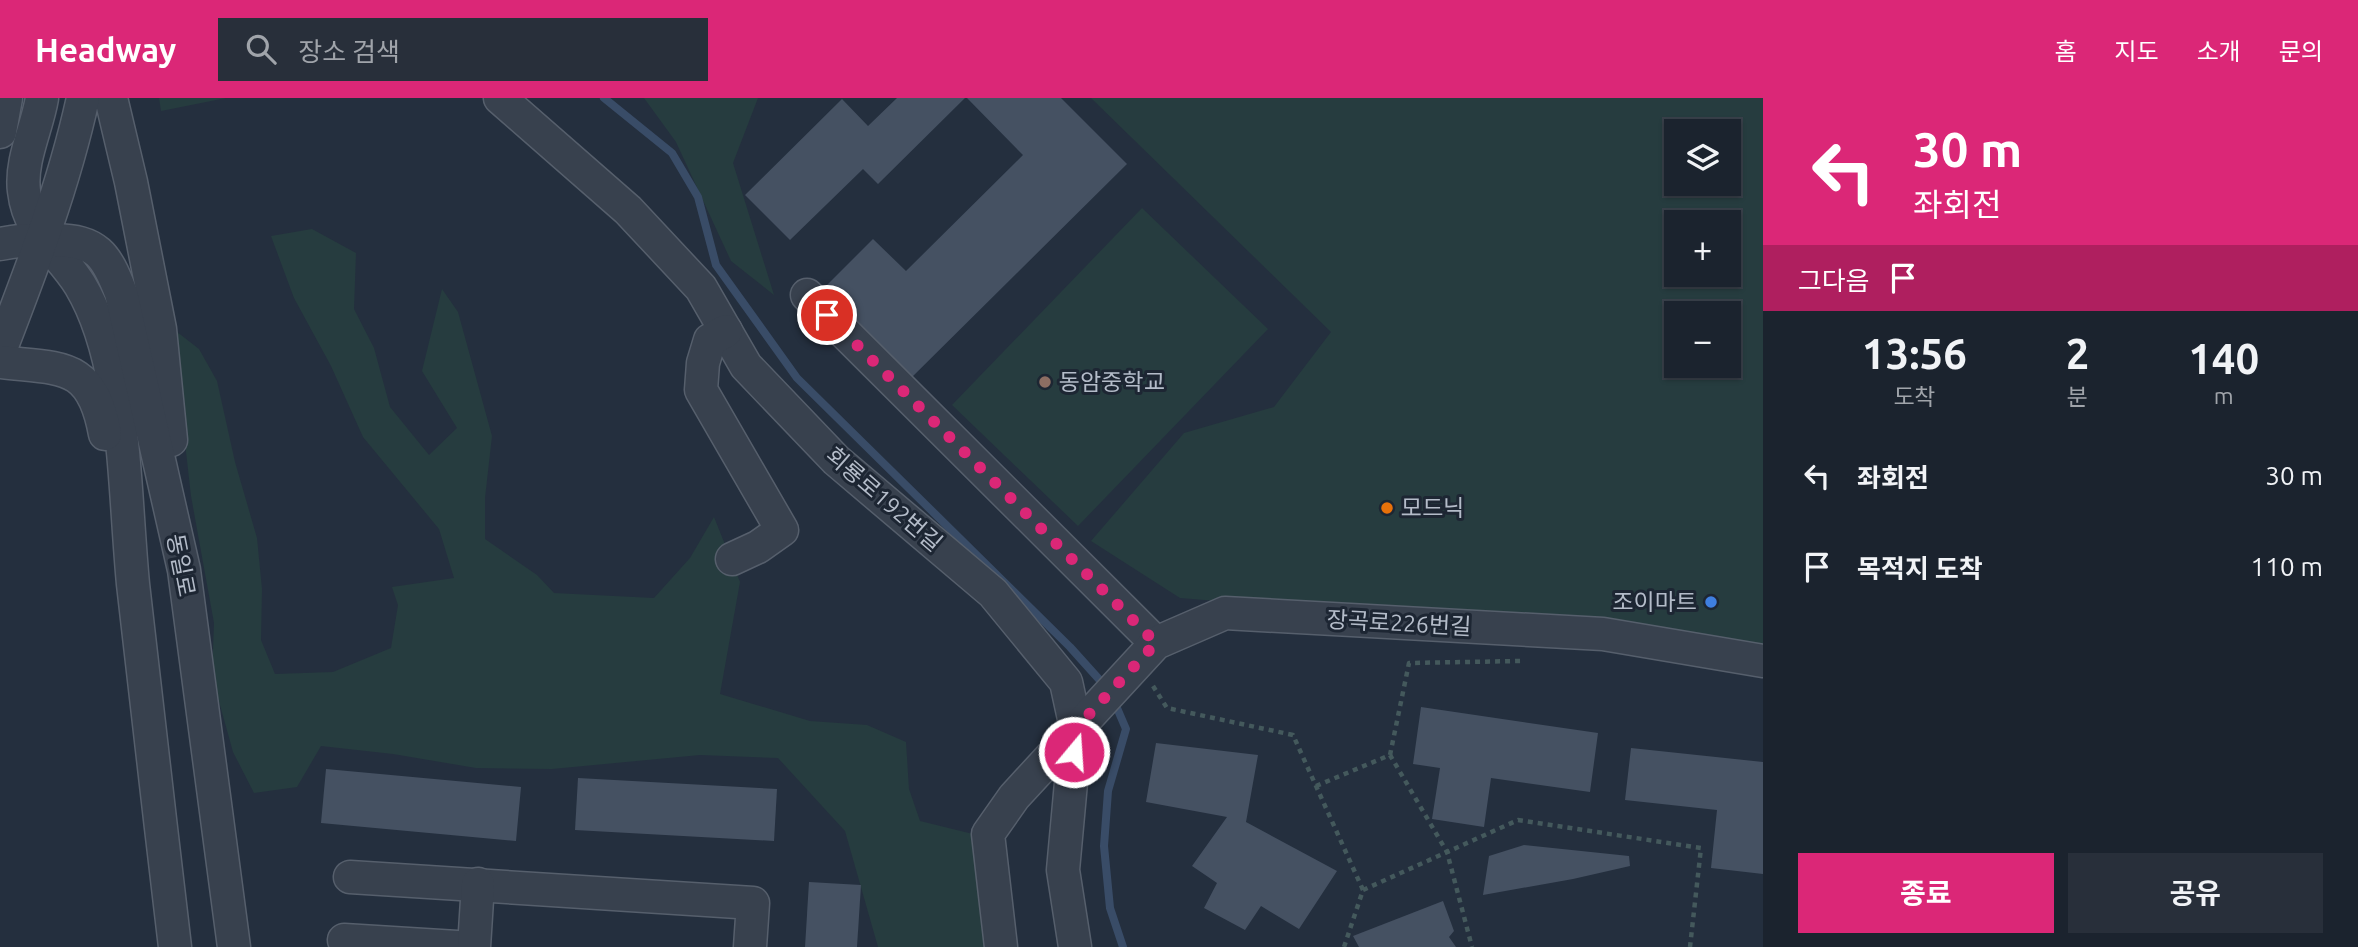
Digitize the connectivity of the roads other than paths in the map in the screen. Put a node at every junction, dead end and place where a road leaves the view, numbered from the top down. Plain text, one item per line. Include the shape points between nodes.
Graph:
1 (6, 98) edge
2 (42, 98) edge
3 (83, 98) edge
4 (111, 98) edge
5 (500, 98) edge
6 (0, 132) edge
7 (42, 239) junction
8 (0, 244) edge
9 (807, 295) dead end
10 (726, 331) junction
11 (0, 351) edge
12 (0, 362) edge
13 (732, 559) dead end
14 (184, 570) junction
15 (133, 583) junction
16 (1147, 652) junction
17 (1763, 661) edge
18 (1081, 723) junction
19 (350, 877) dead end
20 (478, 884) junction
21 (344, 940) dead end
22 (175, 947) edge
23 (234, 947) edge
24 (457, 947) edge
25 (474, 947) edge
26 (750, 947) edge
27 (1000, 947) edge
28 (1075, 947) edge

1 - 6 street
2 - 7 street via 23,188 27,209
3 - 7 street
4 - 14 street via 160,329
5 - 10 street, 회룡로192번길 via 628,210 701,288
7 - 8 street, 동일로
7 - 11 street
7 - 14 street, 동일로 via 79,241 96,250 114,274
7 - 15 street, 동일로 via 81,287 102,339 120,424
9 - 16 street
10 - 13 street via 710,340 701,390 782,530
10 - 18 street, 회룡로192번길 via 746,366 836,460 993,593 1066,682
12 - 15 street via 68,370 93,395 100,409
14 - 23 street, 동일로
15 - 22 street, 동일로
16 - 17 street, 장곡로226번길 via 1225,613 1602,635
16 - 18 street, 장곡로226번길
18 - 27 street via 1014,797 988,834
18 - 28 street, 회룡로192번길 via 1063,870
19 - 20 street
20 - 25 street
20 - 26 street via 754,904
21 - 24 street

